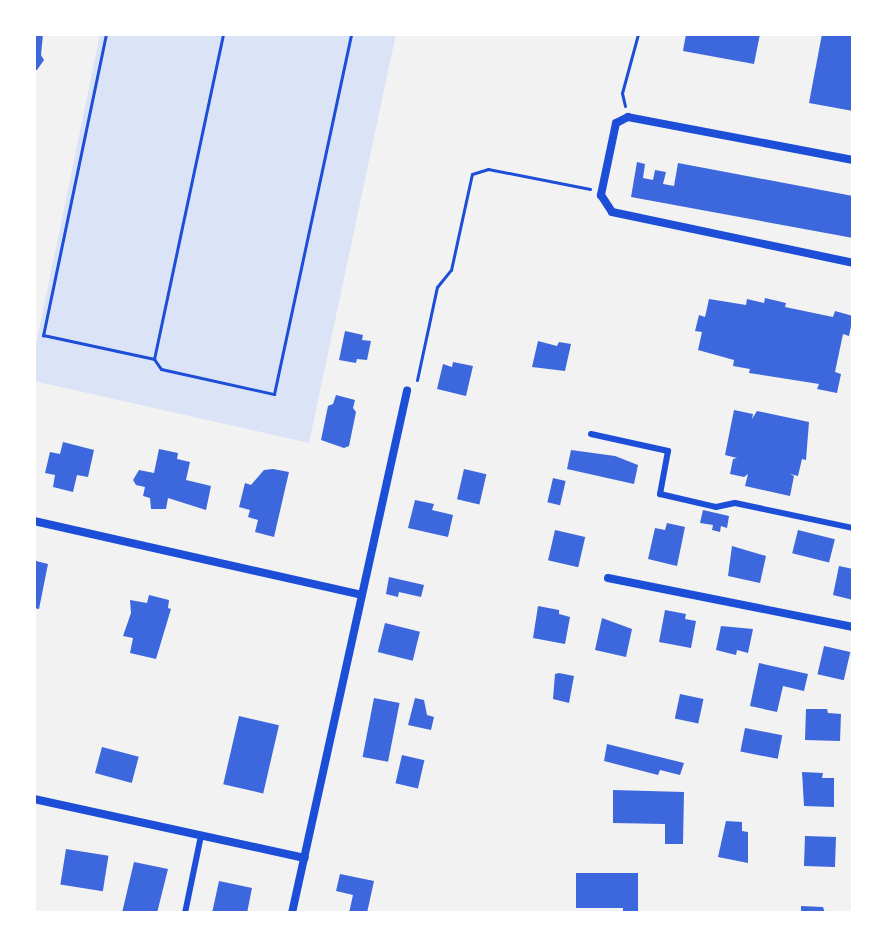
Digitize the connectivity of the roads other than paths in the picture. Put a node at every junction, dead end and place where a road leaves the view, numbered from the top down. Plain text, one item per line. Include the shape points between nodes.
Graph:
1 (853, 160) edge
2 (853, 263) edge
3 (407, 391) road end
4 (591, 434) dead end
5 (34, 521) edge
6 (853, 528) edge
7 (608, 578) dead end
8 (362, 595) junction
9 (853, 627) edge
10 (34, 799) edge
11 (201, 836) junction
12 (305, 858) junction
13 (185, 913) edge
14 (292, 913) edge

1 - 2 street via 628,117 616,123 602,191 612,212
3 - 8 street
4 - 6 lane via 668,451 660,494 716,507 735,503
5 - 8 street
7 - 9 street
8 - 12 street
10 - 11 street
11 - 12 street
11 - 13 lane
12 - 14 street

